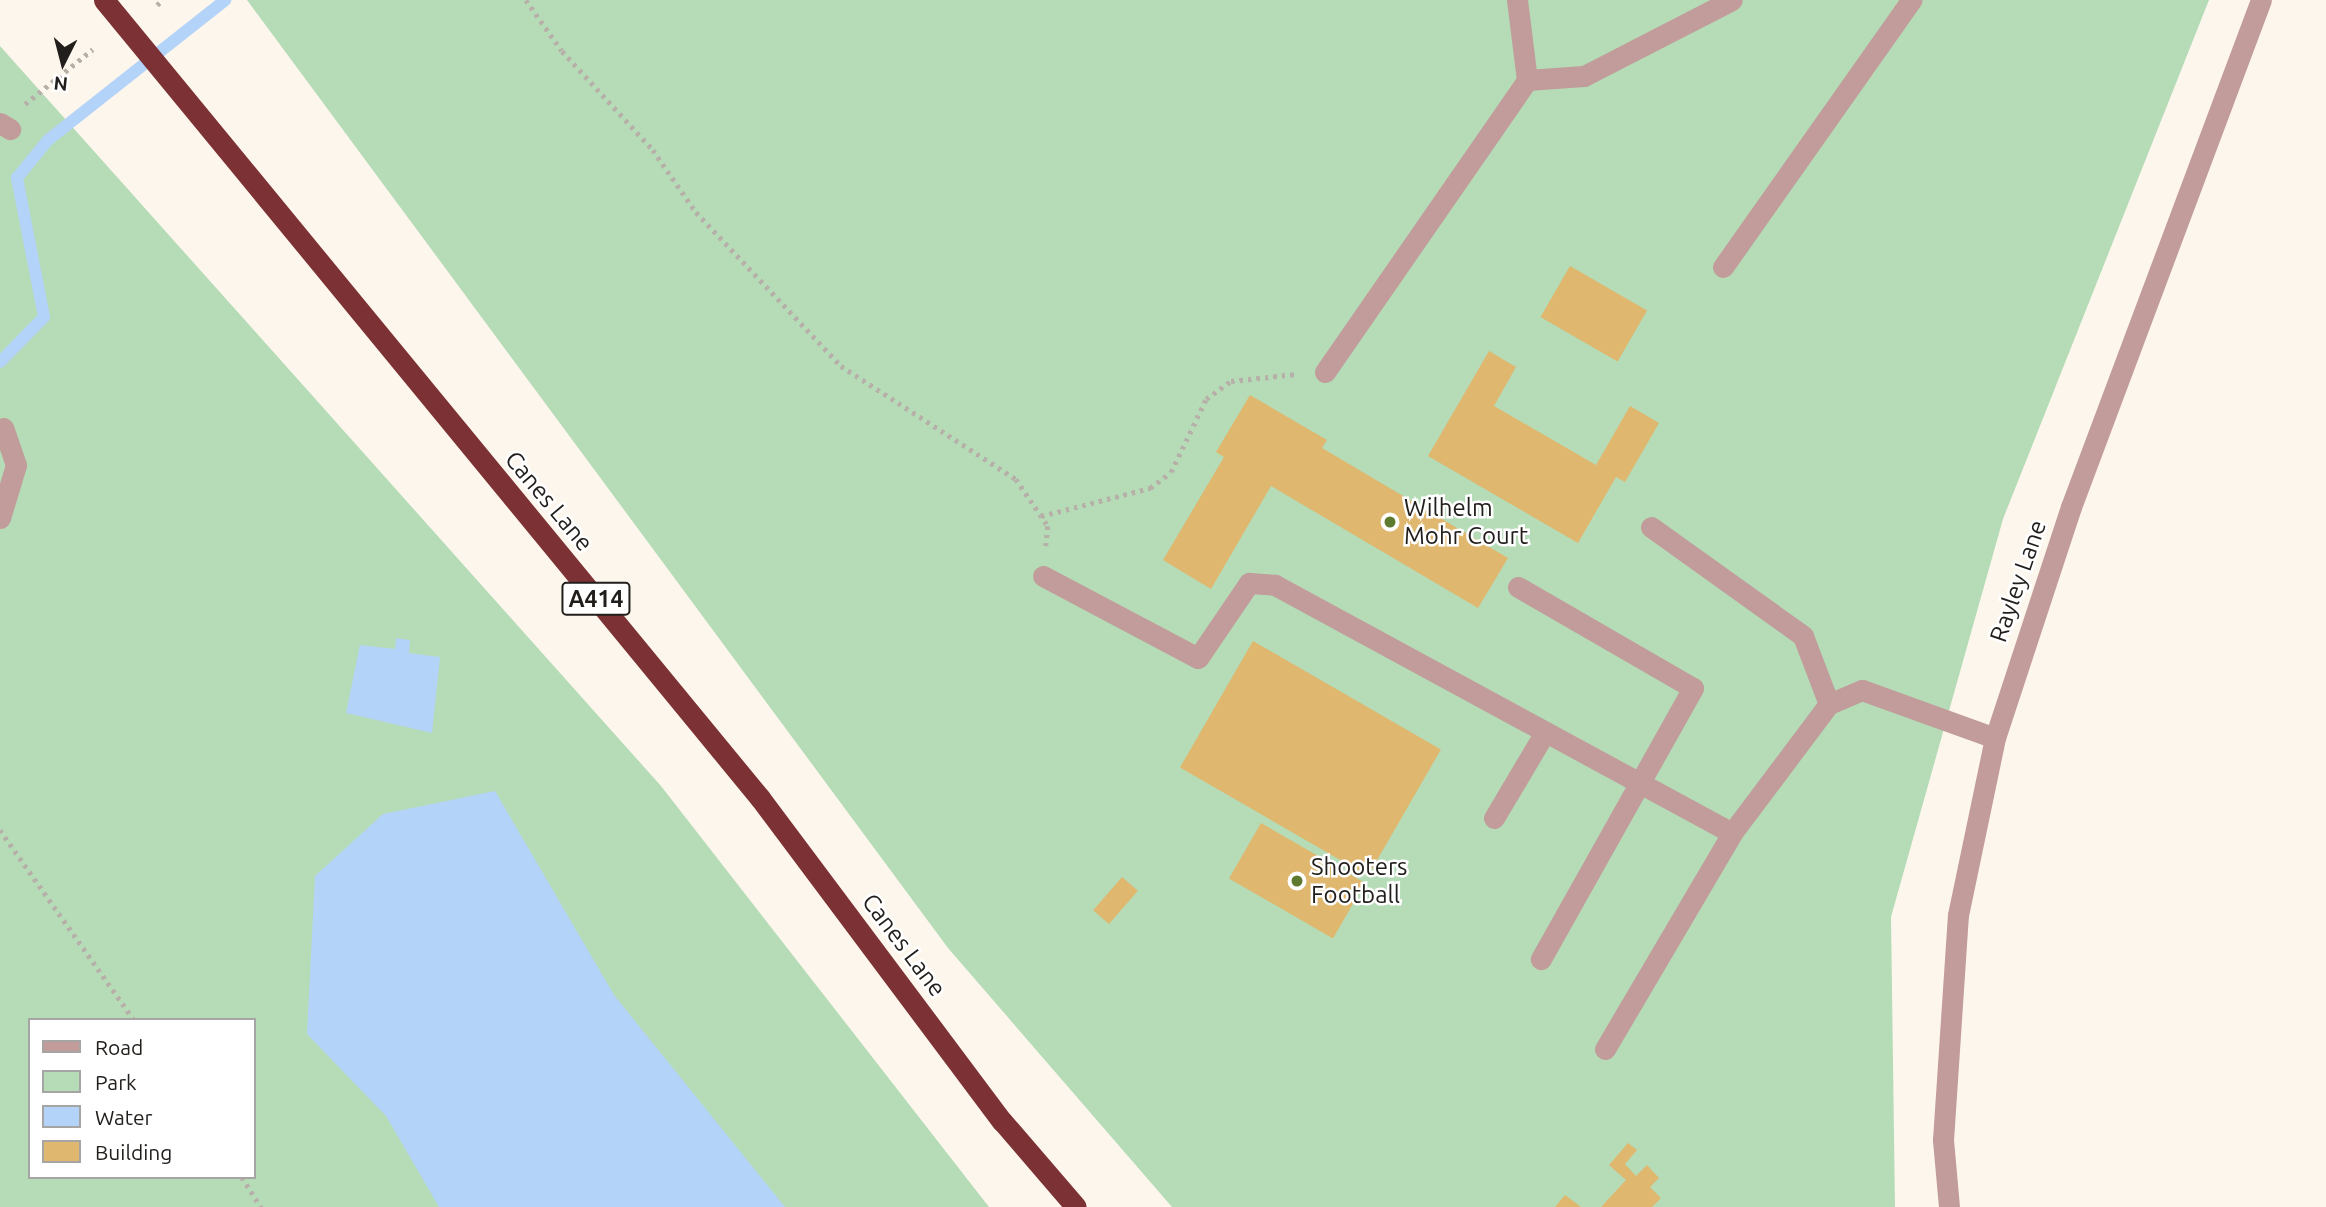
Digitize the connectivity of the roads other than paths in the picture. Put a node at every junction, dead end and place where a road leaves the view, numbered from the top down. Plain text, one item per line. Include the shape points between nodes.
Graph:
1 (104, 0) edge
2 (1517, 0) edge
3 (1732, 0) edge
4 (1911, 0) edge
5 (2262, 0) edge
6 (1527, 80) junction
7 (1723, 267) dead end
8 (1325, 372) road end
9 (3, 428) dead end
10 (0, 518) edge
11 (1651, 527) dead end
12 (1043, 576) road end
13 (1518, 587) dead end
14 (1829, 704) junction
15 (1545, 732) junction
16 (1995, 738) junction
17 (1640, 783) junction
18 (1494, 818) dead end
19 (1732, 833) junction
20 (1541, 959) dead end
21 (1605, 1049) dead end
22 (1076, 1207) edge
23 (1949, 1207) edge

1 - 22 highway, Canes Lane / A414 via 760,797 1002,1121
2 - 6 street
3 - 6 street via 1584,76
4 - 7 street
5 - 16 street, Rayley Lane via 2071,507
6 - 8 street
9 - 10 street via 16,464
11 - 14 street via 1803,636
12 - 15 street via 1198,658 1249,583 1275,585
13 - 17 street via 1693,688
14 - 16 street via 1862,690
14 - 19 street
15 - 17 street
15 - 18 street
16 - 23 street, Rayley Lane via 1958,915 1943,1140
17 - 19 street
17 - 20 street
19 - 21 street

